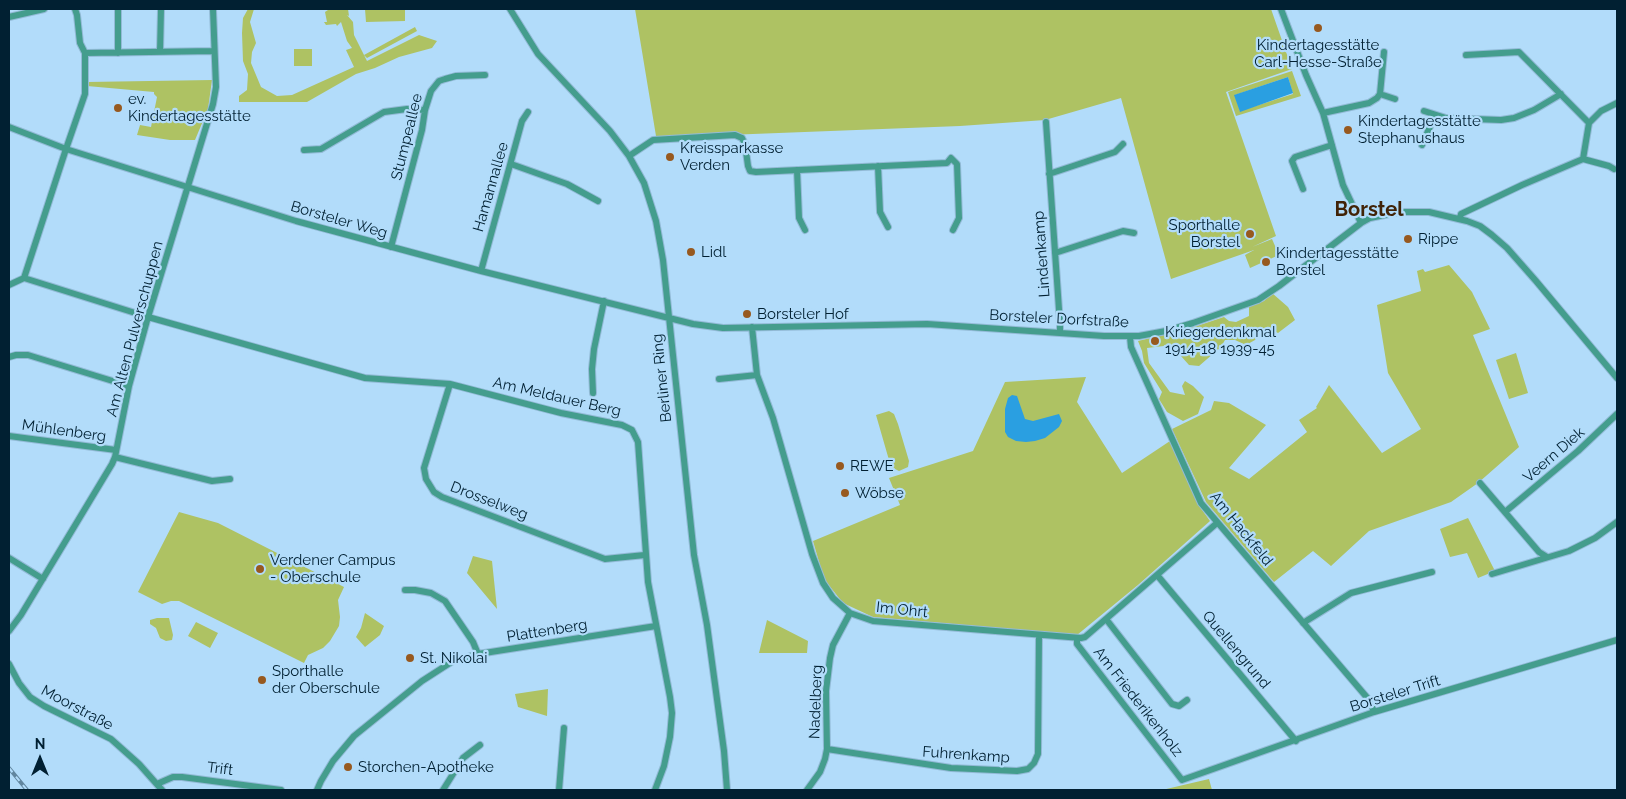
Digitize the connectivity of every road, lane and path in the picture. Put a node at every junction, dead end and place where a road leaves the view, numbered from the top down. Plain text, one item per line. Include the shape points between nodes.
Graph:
1 (44, 9) edge
2 (75, 9) edge
3 (118, 9) edge
4 (162, 9) edge
5 (213, 9) edge
6 (510, 9) edge
7 (1281, 9) edge
8 (9, 17) edge
9 (214, 51) junction
10 (160, 52) junction
11 (1384, 52) dead end
12 (85, 53) junction
13 (118, 53) junction
14 (1466, 55) dead end
15 (485, 75) dead end
16 (1380, 94) junction
17 (1561, 94) junction
18 (1395, 99) dead end
19 (1617, 103) edge
20 (425, 110) junction
21 (1424, 111) dead end
22 (528, 112) dead end
23 (1323, 113) junction
24 (1434, 115) junction
25 (1046, 122) dead end
26 (1589, 123) junction
27 (9, 127) edge
28 (1122, 144) dead end
29 (1332, 145) junction
30 (1422, 145) dead end
31 (66, 149) junction
32 (304, 150) dead end
33 (629, 156) junction
34 (1583, 160) junction
35 (510, 164) junction
36 (878, 166) junction
37 (797, 170) junction
38 (1614, 170) dead end
39 (1049, 174) junction
40 (188, 188) junction
41 (1303, 189) dead end
42 (598, 201) dead end
43 (1460, 218) junction
44 (1361, 223) junction
45 (888, 227) dead end
46 (805, 230) dead end
47 (953, 230) dead end
48 (1134, 233) dead end
49 (391, 247) junction
50 (1055, 253) junction
51 (480, 271) junction
52 (24, 278) junction
53 (9, 285) edge
54 (604, 301) junction
55 (148, 317) junction
56 (668, 317) junction
57 (752, 327) junction
58 (1060, 333) junction
59 (1130, 337) junction
60 (9, 357) edge
61 (758, 376) junction
62 (1617, 378) edge
63 (719, 379) dead end
64 (450, 384) junction
65 (130, 386) junction
66 (593, 393) dead end
67 (1617, 414) edge
68 (9, 436) edge
69 (115, 453) junction
70 (230, 479) dead end
71 (1480, 483) dead end
72 (1505, 512) junction
73 (1617, 522) edge
74 (1217, 523) junction
75 (645, 555) junction
76 (1547, 557) junction
77 (9, 558) edge
78 (1432, 572) dead end
79 (1492, 574) dead end
80 (1157, 575) junction
81 (43, 579) junction
82 (405, 590) dead end
83 (850, 613) junction
84 (1106, 619) junction
85 (1303, 623) junction
86 (656, 626) junction
87 (9, 631) edge
88 (1039, 636) junction
89 (1077, 639) junction
90 (1617, 640) edge
91 (478, 654) junction
92 (9, 664) edge
93 (1187, 700) dead end
94 (1374, 712) junction
95 (564, 728) dead end
96 (1296, 740) junction
97 (480, 745) dead end
98 (827, 749) junction
99 (1182, 780) joint
100 (157, 784) junction
101 (162, 790) edge
102 (281, 790) edge
103 (317, 790) edge
104 (443, 790) edge
105 (559, 790) edge
106 (656, 790) edge
107 (727, 790) edge
108 (807, 790) edge

1 - 8 street
2 - 12 street via 80,43
3 - 13 street
4 - 10 street
5 - 9 street, Am Alten Pulverschuppen
6 - 33 street, Berliner Ring via 538,54
7 - 23 street
9 - 10 street
9 - 40 street, Am Alten Pulverschuppen via 216,87 213,104
10 - 13 street
11 - 16 street
12 - 13 street
12 - 31 street via 85,94
14 - 17 street via 1519,52
15 - 20 street, Stumpeallee via 456,76 439,82 431,91
16 - 18 street
16 - 23 street via 1369,103
17 - 24 street via 1514,118 1446,118
17 - 26 street
19 - 26 street via 1601,111
20 - 32 street via 384,112 321,149
20 - 49 street, Stumpeallee
21 - 24 street
22 - 35 street, Hamannallee via 522,121
23 - 29 street
24 - 30 street
25 - 39 street, Lindenkamp
26 - 34 street
27 - 31 street, Borsteler Weg
28 - 39 street via 1115,152
29 - 41 street via 1295,157 1292,161
29 - 44 street via 1343,185
31 - 40 street, Borsteler Weg
31 - 52 street
33 - 37 street via 653,140 735,135 745,144 750,171
33 - 56 street, Berliner Ring via 644,183 656,221
34 - 38 street
34 - 43 street via 1461,214
35 - 42 street via 567,184
35 - 51 street, Hamannallee
36 - 37 street
36 - 45 street via 880,212
36 - 47 street via 947,163 951,158 957,164 959,218
37 - 46 street via 800,218
39 - 50 street, Lindenkamp
40 - 49 street, Borsteler Weg
40 - 55 street, Am Alten Pulverschuppen
43 - 44 street, Borsteler Dorfstraße via 1429,212 1399,212 1383,214
43 - 62 street, Borsteler Dorfstraße via 1480,226 1507,248
44 - 59 street, Borsteler Dorfstraße via 1258,300 1166,331
48 - 50 street via 1122,231
49 - 51 street, Borsteler Weg
50 - 58 street, Lindenkamp
51 - 54 street, Borsteler Weg
52 - 53 street
52 - 55 street, Am Meldauer Berg
54 - 56 street, Borsteler Weg
54 - 66 street via 594,349
55 - 64 street, Am Meldauer Berg via 365,378
55 - 65 street, Am Alten Pulverschuppen
56 - 57 street, Borsteler Dorfstraße via 708,327
56 - 107 street, Berliner Ring via 694,555 707,625
57 - 58 street, Borsteler Dorfstraße via 927,324
57 - 61 street, Im Ohrt
58 - 59 street, Borsteler Dorfstraße
59 - 74 street, Am Hackfeld via 1131,348 1201,503
60 - 65 street via 28,355
61 - 63 street
61 - 83 street, Im Ohrt via 823,583 833,598
64 - 75 street, Am Meldauer Berg via 632,430 638,442
64 - 75 street, Drosselweg via 424,468 434,492 442,498 605,559
65 - 69 street, Am Alten Pulverschuppen
67 - 72 street, Veern Diek
68 - 69 street, Mühlenberg
69 - 70 street, Mühlenberg via 212,480
69 - 81 street, Am Alten Pulverschuppen via 112,464
71 - 72 street
72 - 76 street
73 - 76 street via 1569,551
74 - 80 street
74 - 85 street, Am Hackfeld
75 - 86 street, Am Meldauer Berg
76 - 79 street
77 - 81 street
78 - 85 street via 1351,593
80 - 84 street
80 - 96 street, Quellengrund
81 - 87 street, Am Alten Pulverschuppen
82 - 91 street via 431,592 445,601
83 - 88 street, Im Ohrt via 873,621
83 - 98 street, Nadelberg via 834,645 829,664
84 - 89 street
84 - 93 street via 1172,704 1179,706
85 - 94 street, Am Hackfeld via 1370,701
86 - 91 street, Plattenberg
86 - 106 street, Am Meldauer Berg via 672,713 664,766
88 - 89 street, Im Ohrt
88 - 98 street, Fuhrenkamp via 1038,754 1028,768 1017,771 951,768
89 - 99 street, Am Friederikenholz via 1077,644
90 - 94 street, Borsteler Trift
91 - 103 street, Plattenberg via 444,666 375,718 341,751
92 - 100 street, Moorstraße via 30,696 111,739
94 - 96 street, Borsteler Trift
95 - 105 street
96 - 99 street, Borsteler Trift
97 - 104 street via 463,758
98 - 108 street, Nadelberg via 820,772
100 - 101 street, Moorstraße
100 - 102 street, Trift via 182,777

